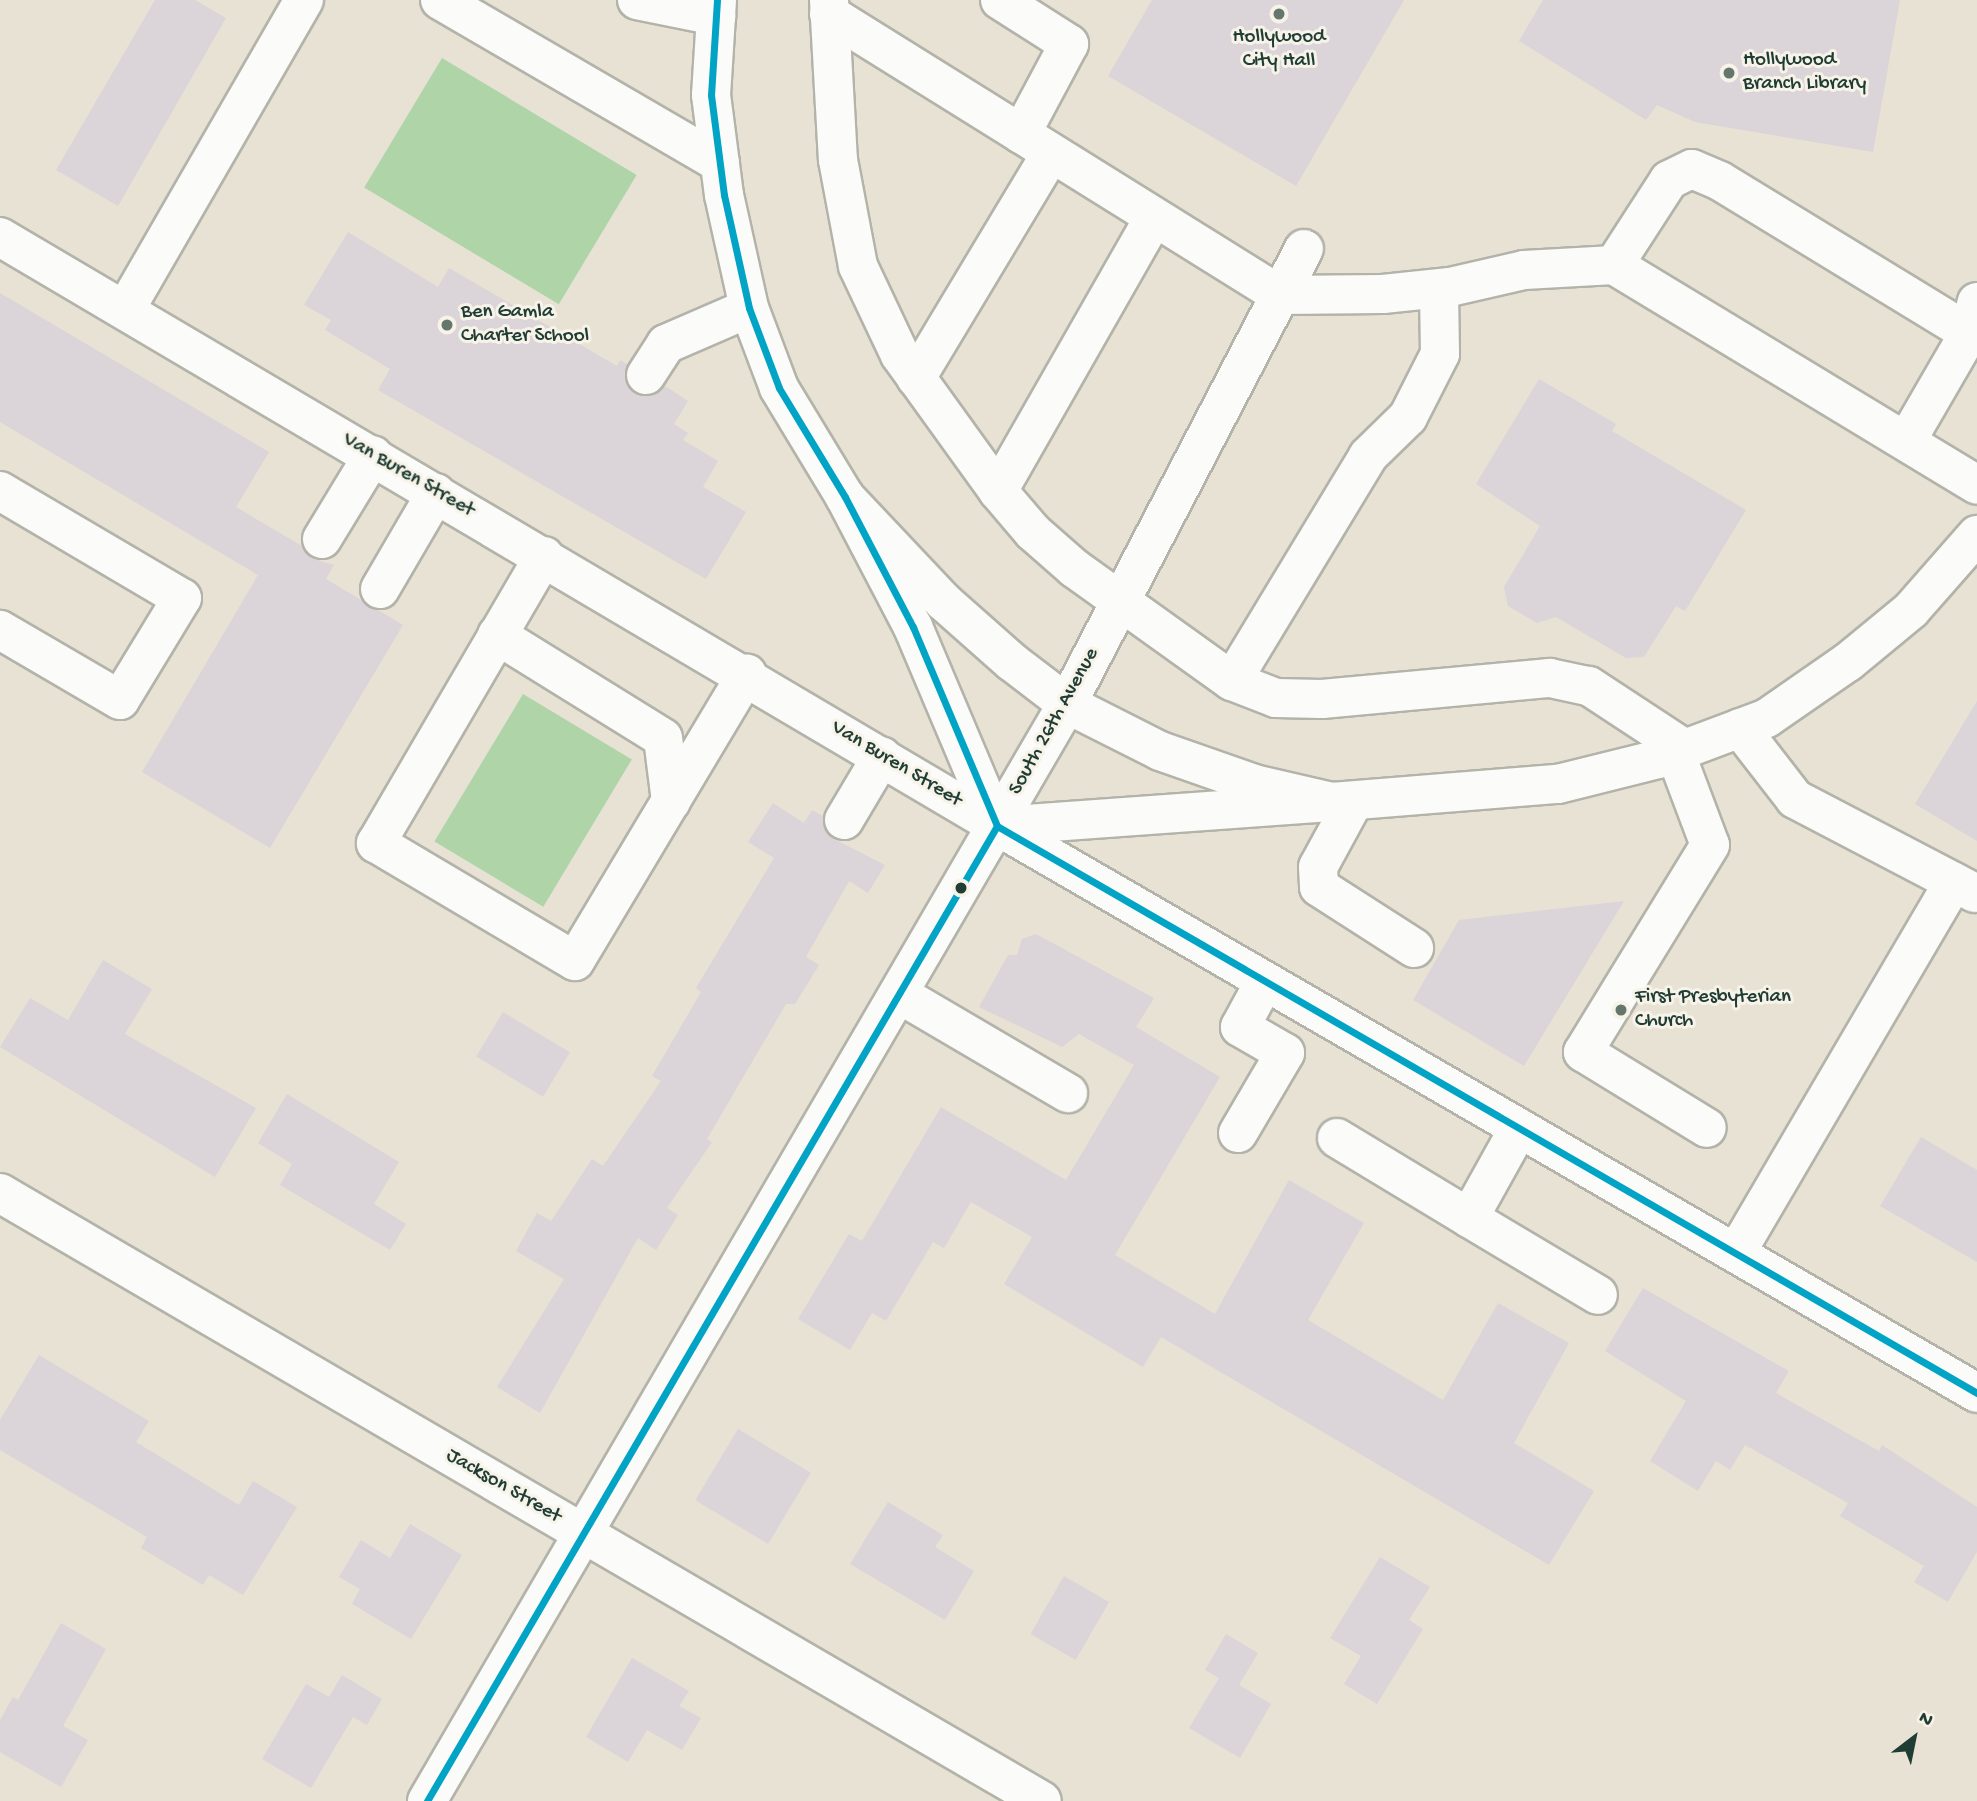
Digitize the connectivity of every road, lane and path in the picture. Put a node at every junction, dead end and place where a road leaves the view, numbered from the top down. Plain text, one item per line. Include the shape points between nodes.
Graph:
1 (304, 0) edge
2 (440, 0) edge
3 (638, 0) edge
4 (1000, 0) edge
5 (829, 7) edge
6 (717, 8) edge
7 (1036, 143) junction
8 (720, 163) junction
9 (1154, 217) junction
10 (0, 237) edge
11 (1304, 249) dead end
12 (1614, 265) junction
13 (1439, 289) junction
14 (1280, 295) junction
15 (749, 308) junction
16 (125, 310) junction
17 (1974, 324) edge
18 (646, 375) dead end
19 (916, 377) junction
20 (1907, 440) junction
21 (373, 455) junction
22 (1977, 485) edge
23 (0, 491) edge
24 (998, 491) junction
25 (436, 493) junction
26 (845, 498) junction
27 (322, 539) dead end
28 (1976, 539) edge
29 (544, 556) junction
30 (380, 589) dead end
31 (1120, 602) junction
32 (0, 630) edge
33 (497, 635) junction
34 (747, 674) junction
35 (1232, 681) junction
36 (1067, 704) junction
37 (1740, 728) junction
38 (1680, 750) junction
39 (881, 756) junction
40 (671, 800) junction
41 (1343, 801) junction
42 (844, 820) dead end
43 (997, 826) junction
44 (1966, 888) edge
45 (1414, 948) dead end
46 (1265, 981) junction
47 (899, 994) junction
48 (1068, 1093) dead end
49 (1519, 1128) junction
50 (1707, 1128) dead end
51 (1238, 1133) dead end
52 (1337, 1138) dead end
53 (0, 1193) edge
54 (1469, 1218) junction
55 (1736, 1253) junction
56 (1598, 1295) dead end
57 (1977, 1393) edge
58 (584, 1534) junction
59 (427, 1801) edge
60 (1042, 1801) edge

1 - 16 main road
2 - 8 main road
3 - 6 main road
4 - 7 main road via 1069,44
5 - 7 main road
5 - 19 main road via 838,160 858,266 900,355
6 - 8 main road via 711,95
7 - 9 main road
7 - 19 main road
8 - 15 main road
9 - 14 main road
9 - 24 main road
10 - 16 main road, Van Buren Street
11 - 14 main road, South 26th Avenue
12 - 13 main road via 1524,270
12 - 17 main road via 1669,180 1692,169
12 - 20 main road
13 - 14 main road
13 - 35 main road via 1440,354 1408,417 1368,456
14 - 31 main road, South 26th Avenue
15 - 18 main road via 666,344
15 - 26 main road via 779,388
16 - 21 main road, Van Buren Street
17 - 20 main road
19 - 24 main road
20 - 22 main road
21 - 25 main road, Van Buren Street
21 - 27 main road
23 - 32 main road via 182,598 120,700
24 - 31 main road via 1033,532
25 - 29 main road, Van Buren Street
25 - 30 main road
26 - 36 main road via 943,601 1012,663
26 - 43 main road via 913,627
28 - 37 main road via 1911,610 1848,662 1768,718
29 - 33 main road
29 - 34 main road, Van Buren Street
31 - 35 main road
31 - 36 main road, South 26th Avenue
33 - 40 main road via 663,738
33 - 40 main road via 376,843 575,961
34 - 39 main road, Van Buren Street
34 - 40 main road
35 - 38 main road via 1276,698 1322,699 1549,678 1589,687
36 - 41 main road via 1160,751 1254,784
36 - 43 main road, South 26th Avenue
37 - 38 main road
37 - 44 main road via 1795,799
38 - 41 main road via 1558,784
38 - 50 main road via 1710,845 1583,1052
39 - 42 main road
39 - 43 main road, Van Buren Street
41 - 43 main road
41 - 45 main road via 1318,867 1320,887
43 - 46 main road, Van Buren Street
43 - 47 main road, South 26th Avenue
44 - 55 main road
46 - 49 main road, Van Buren Street
46 - 51 main road via 1240,1027 1285,1053
47 - 48 main road
47 - 58 main road, South 26th Avenue
49 - 54 main road
49 - 55 main road, Van Buren Street
52 - 54 main road
53 - 58 main road, Jackson Street
54 - 56 main road
55 - 57 main road, Van Buren Street
58 - 59 main road, South 26th Avenue
58 - 60 main road, Jackson Street

